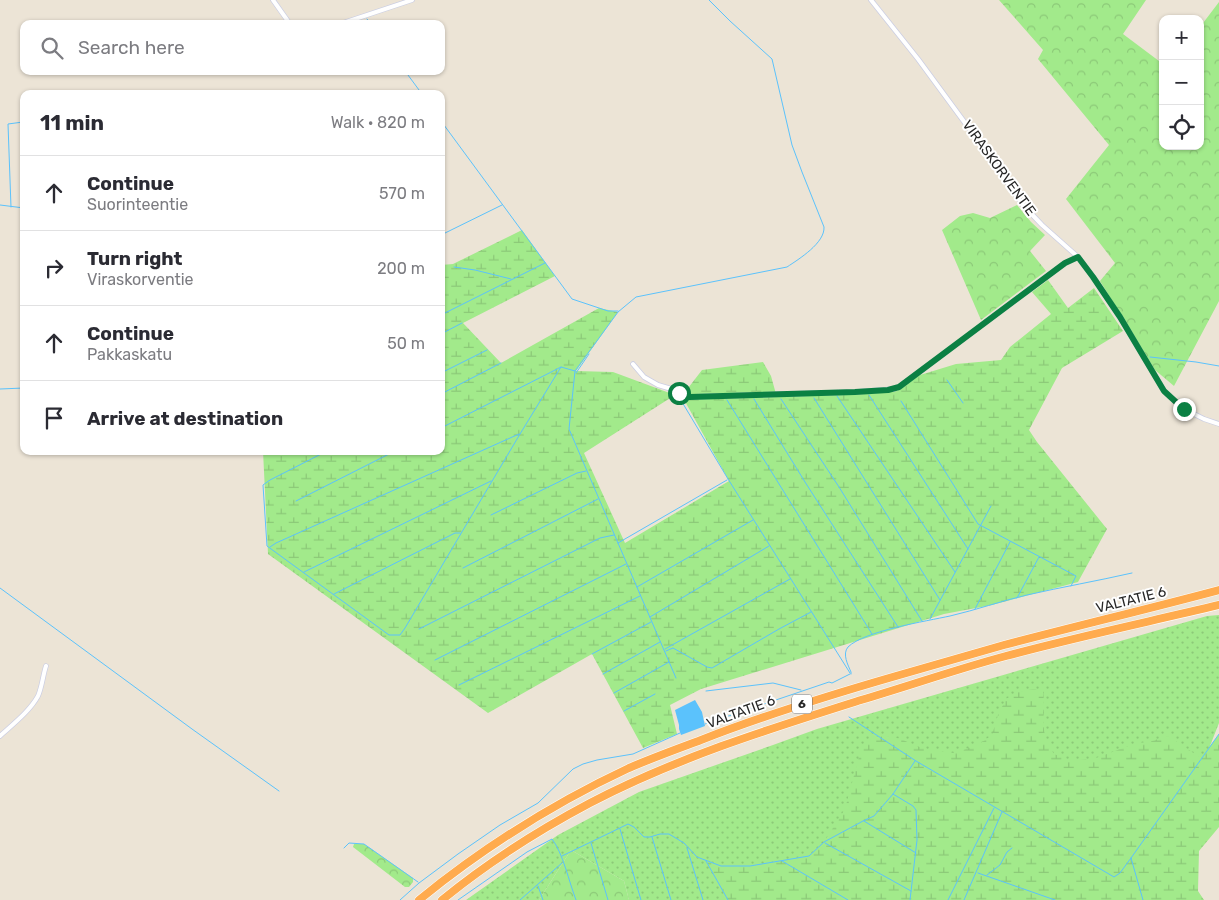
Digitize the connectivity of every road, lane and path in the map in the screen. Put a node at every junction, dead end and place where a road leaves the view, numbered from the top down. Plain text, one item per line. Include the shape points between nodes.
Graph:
1 (273, 0) edge
2 (412, 0) edge
3 (871, 0) edge
4 (287, 20) edge
5 (352, 20) edge
6 (1078, 257) junction
7 (632, 364) dead end
8 (1219, 424) edge
9 (1219, 590) edge
10 (1219, 605) edge
11 (46, 666) dead end
12 (0, 736) edge
13 (419, 900) edge
14 (442, 900) edge

1 - 4 street
2 - 5 street
3 - 6 street, VIRASKORVENTIE via 1023,204 1042,226
6 - 7 street via 1065,263 894,389 686,397 644,376
6 - 8 street, VIRASKORVENTIE via 1120,317 1164,391 1184,409
9 - 13 highway, VALTATIE 6 / 6 via 847,690 668,752 629,768 549,810 480,853
10 - 14 highway, VALTATIE 6 / 6 via 1005,656 712,749 590,803 489,865
11 - 12 street via 38,695 30,708

